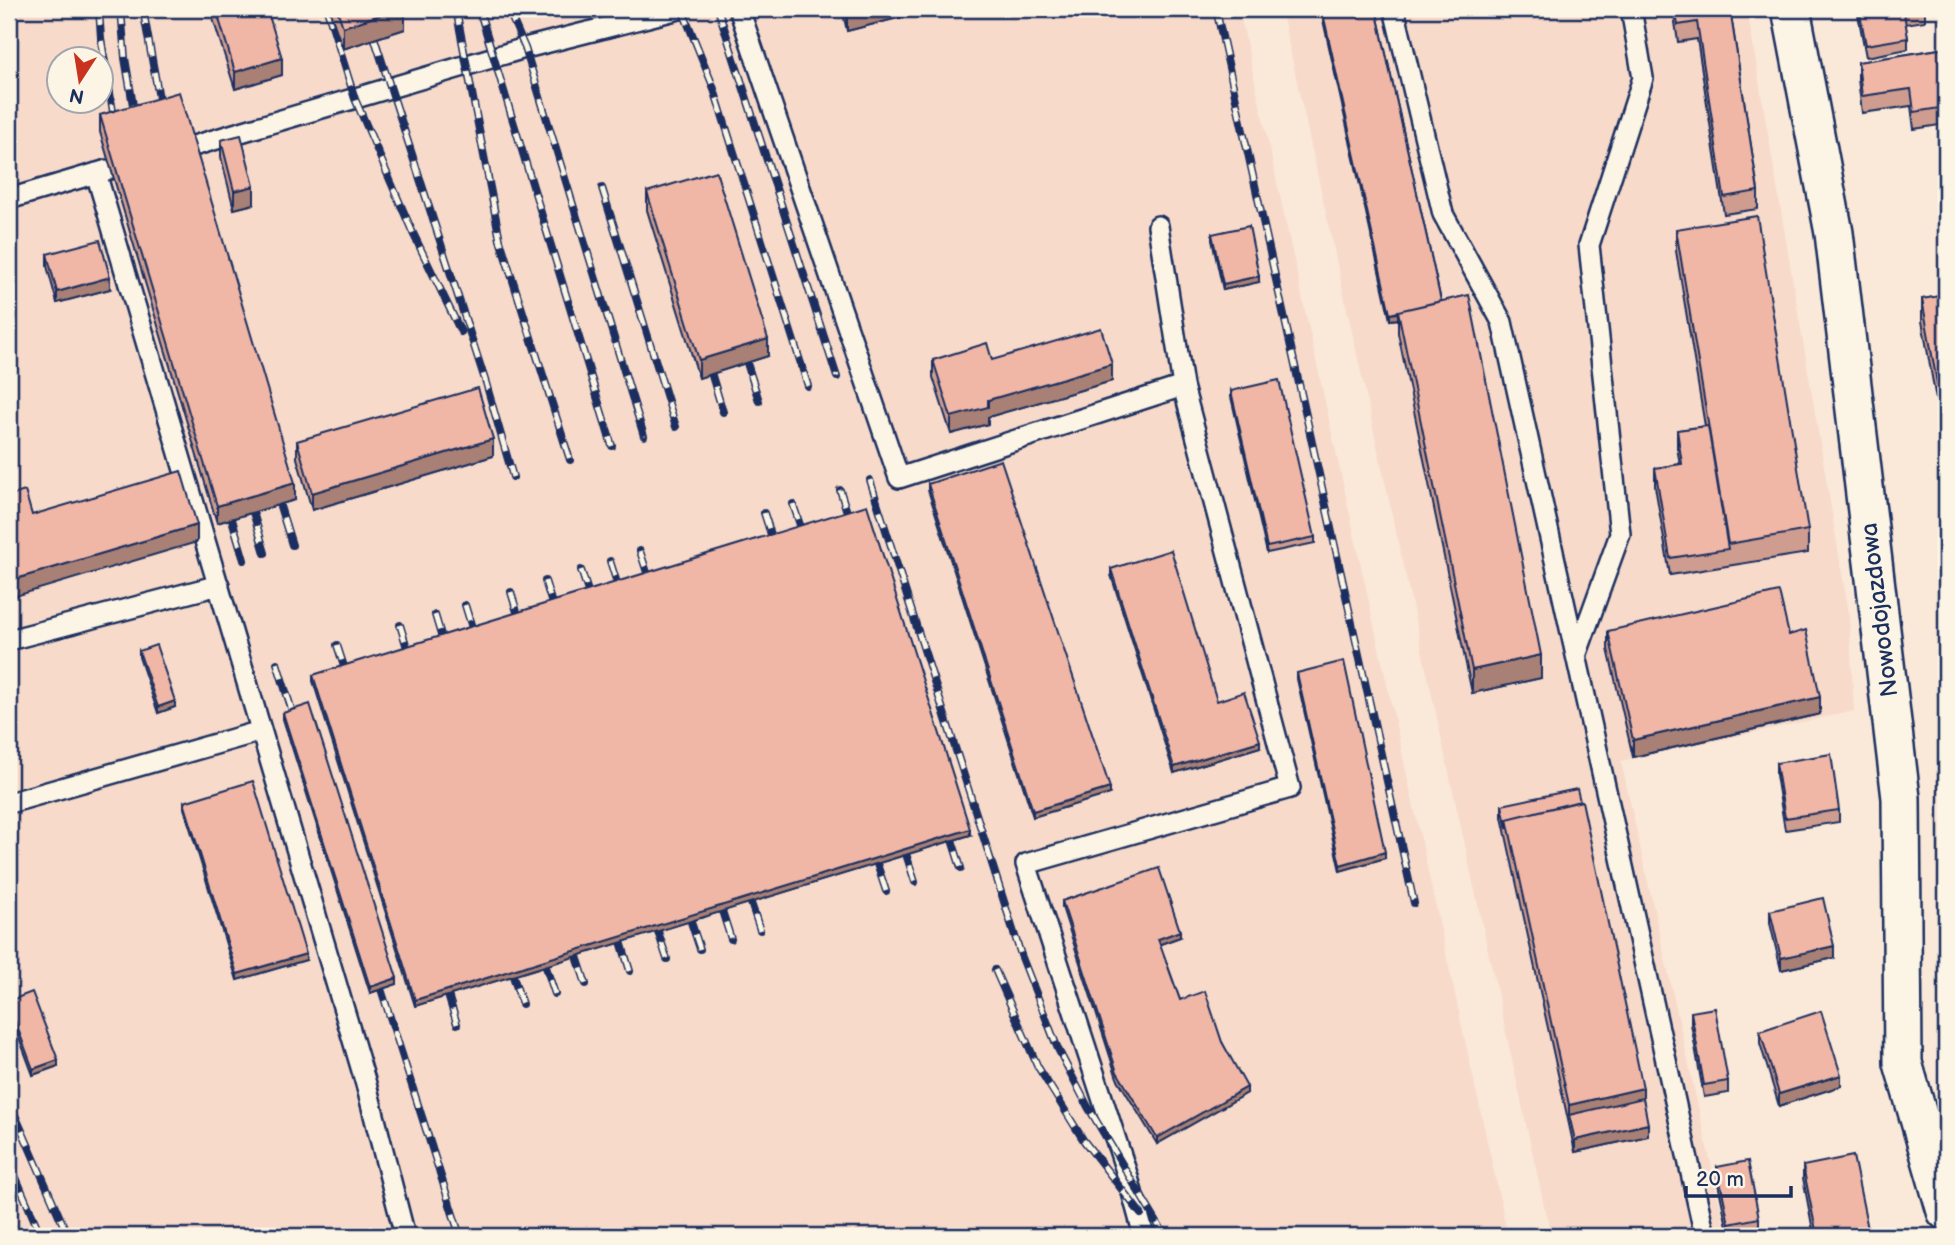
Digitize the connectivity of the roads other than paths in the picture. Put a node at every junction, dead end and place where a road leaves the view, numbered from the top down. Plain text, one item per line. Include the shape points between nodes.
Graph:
1 (679, 9) edge
2 (739, 9) edge
3 (1394, 9) edge
4 (1631, 9) edge
5 (1791, 9) edge
6 (190, 146) edge
7 (9, 199) edge
8 (1158, 226) dead end
9 (1183, 386) junction
10 (219, 585) junction
11 (9, 640) edge
12 (1577, 654) junction
13 (261, 731) junction
14 (9, 803) edge
15 (1946, 1210) edge
16 (404, 1236) edge
17 (1144, 1236) edge
18 (1704, 1236) edge

1 - 6 lane via 525,48
2 - 9 lane via 899,478
3 - 12 lane via 1443,214 1502,322
4 - 12 lane via 1643,78 1589,245 1620,534
5 - 15 street, Nowodojazdowa via 1834,233 1901,798 1903,1063
7 - 10 lane via 104,171
8 - 9 lane
9 - 17 lane via 1290,789 1026,864
10 - 11 lane
10 - 13 lane
12 - 18 lane
13 - 14 lane
13 - 16 lane via 366,1084

